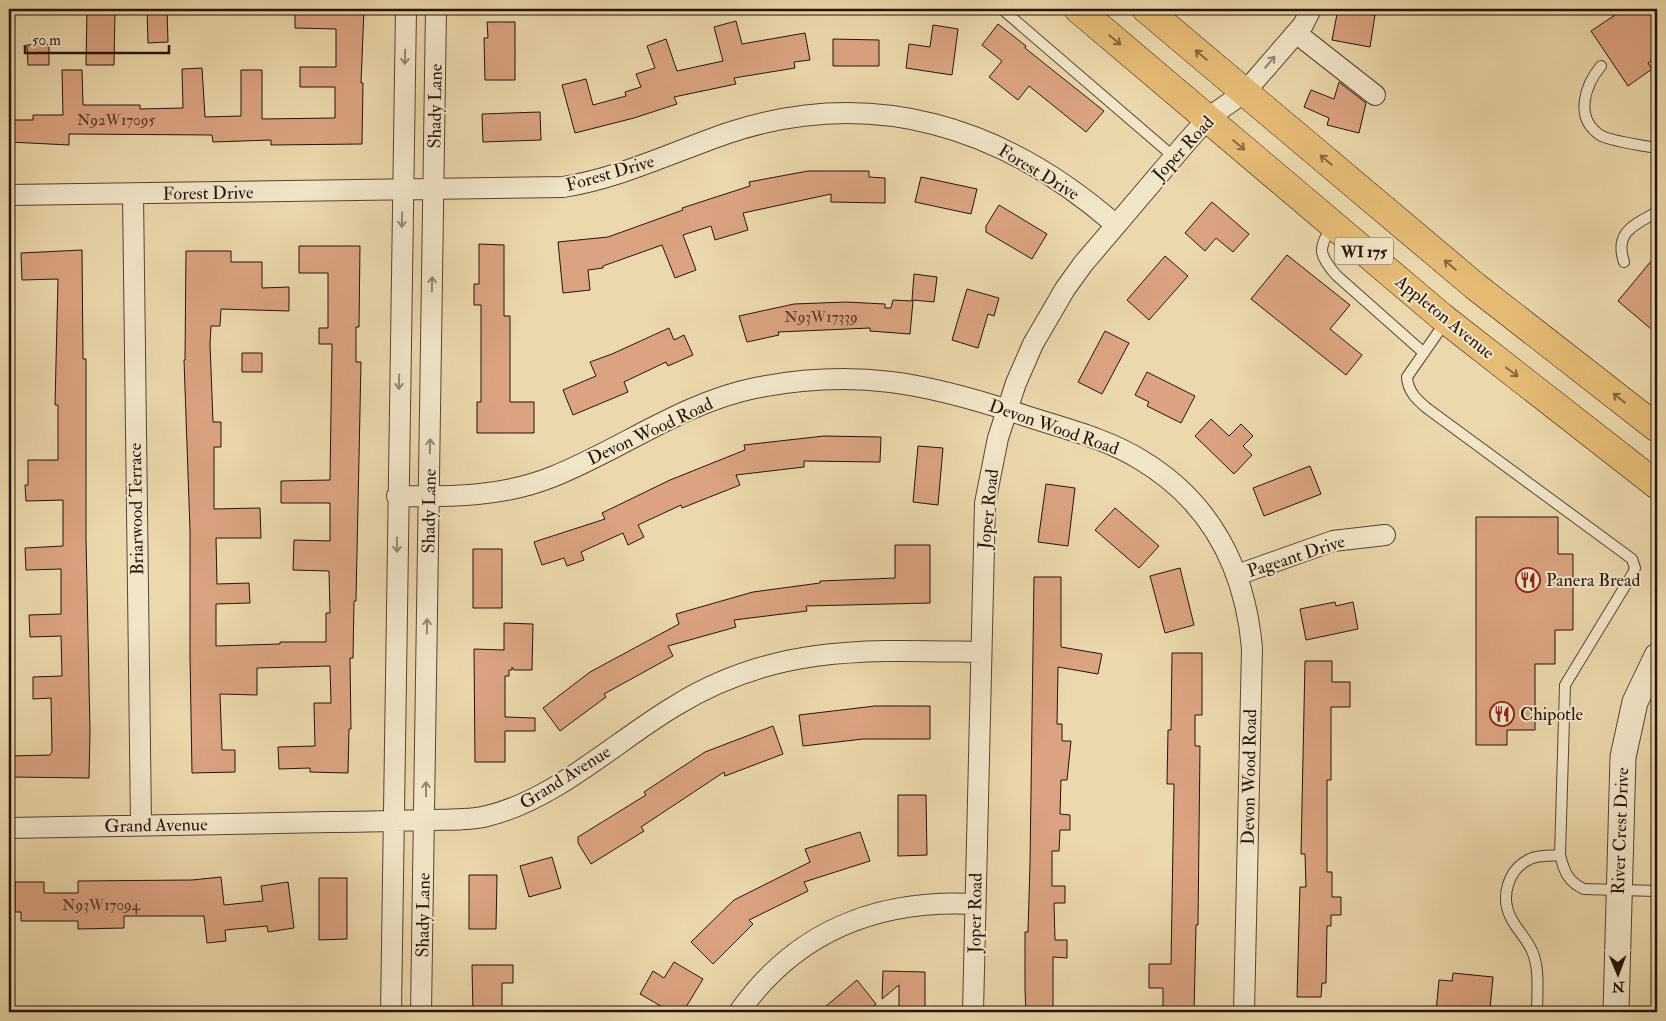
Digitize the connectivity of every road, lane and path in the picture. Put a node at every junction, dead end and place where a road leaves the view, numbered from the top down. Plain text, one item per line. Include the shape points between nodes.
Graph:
1 (406, 9) edge
2 (436, 9) edge
3 (1002, 9) edge
4 (1078, 9) edge
5 (1146, 9) edge
6 (1311, 9) edge
7 (1296, 33) junction
8 (1601, 66) dead end
9 (1244, 92) junction
10 (1375, 95) dead end
11 (1208, 118) junction
12 (1657, 148) edge
13 (1174, 157) junction
14 (402, 190) junction
15 (433, 190) junction
16 (133, 194) junction
17 (9, 195) edge
18 (1657, 212) edge
19 (1333, 224) junction
20 (1116, 225) junction
21 (1624, 262) dead end
22 (1475, 286) junction
23 (1447, 320) junction
24 (1424, 353) junction
25 (1007, 410) junction
26 (1657, 428) edge
27 (1657, 484) edge
28 (397, 496) junction
29 (430, 496) junction
30 (1385, 535) dead end
31 (1237, 575) junction
32 (981, 652) junction
33 (1657, 656) edge
34 (426, 820) junction
35 (394, 821) junction
36 (141, 825) junction
37 (9, 828) edge
38 (1560, 854) junction
39 (1618, 890) junction
40 (1657, 891) edge
41 (975, 904) junction
42 (390, 1012) edge
43 (421, 1012) edge
44 (739, 1012) edge
45 (973, 1012) edge
46 (1244, 1012) edge
47 (1537, 1012) edge
48 (1616, 1012) edge

1 -> 14 street, Shady Lane
2 - 15 street, Shady Lane
3 - 13 lane
4 -> 11 main road, Appleton Avenue / WI 175
9 -> 5 main road, WI 175
6 - 7 street, Joper Road
9 -> 7 street, Joper Road
7 - 10 street
8 - 12 lane via 1585,92 1588,122 1600,135
9 - 11 street, Joper Road
22 -> 9 main road, WI 175
11 - 13 street, Joper Road
11 -> 19 main road, Appleton Avenue / WI 175
13 - 20 street, Joper Road
14 - 15 street, Forest Drive
14 - 16 street, Forest Drive
14 -> 28 street, Shady Lane
15 - 20 street, Forest Drive via 586,184 760,124 802,116 862,113 938,124 1005,149 1037,166
29 -> 15 street, Shady Lane
16 - 17 street, Forest Drive
16 - 36 street, Briarwood Terrace
18 - 21 lane via 1633,226 1622,237 1619,248
19 - 23 main road, Appleton Avenue / WI 175
19 - 24 lane via 1321,243 1327,263 1336,275
20 - 25 street, Joper Road via 1083,264 1049,315 1033,344
22 - 23 main road
26 -> 22 main road, WI 175
23 - 24 lane
23 -> 27 main road, Appleton Avenue / WI 175
24 - 38 lane via 1407,377 1408,386 1418,401 1632,559 1635,568 1565,685
25 - 29 street, Devon Wood Road via 948,392 899,382 839,378 807,380 752,389 706,404 552,477 512,490
25 - 31 street, Devon Wood Road via 1121,449 1148,465 1182,492 1209,522
25 - 32 street, Joper Road via 985,504
28 - 29 street, Devon Wood Road
28 -> 35 street, Shady Lane
34 -> 29 street, Shady Lane
30 - 31 street, Pageant Drive via 1333,541
31 - 46 street, Devon Wood Road via 1249,614 1252,648
32 - 34 street, Grand Avenue via 865,650 786,660 698,692 518,808 469,819
32 - 41 street, Joper Road
33 - 39 street, River Crest Drive via 1635,702 1623,757
34 - 35 street, Grand Avenue
34 - 43 street, Shady Lane
35 - 36 street, Grand Avenue
35 - 42 street, Shady Lane
36 - 37 street, Grand Avenue
38 - 39 lane via 1564,870 1574,885 1584,889
38 - 47 lane via 1532,858 1514,871 1508,882 1506,900 1510,917 1533,952
39 - 40 lane
39 - 48 street, River Crest Drive
41 - 44 street via 949,902 906,906 858,918 831,930 770,974
41 - 45 street, Joper Road

